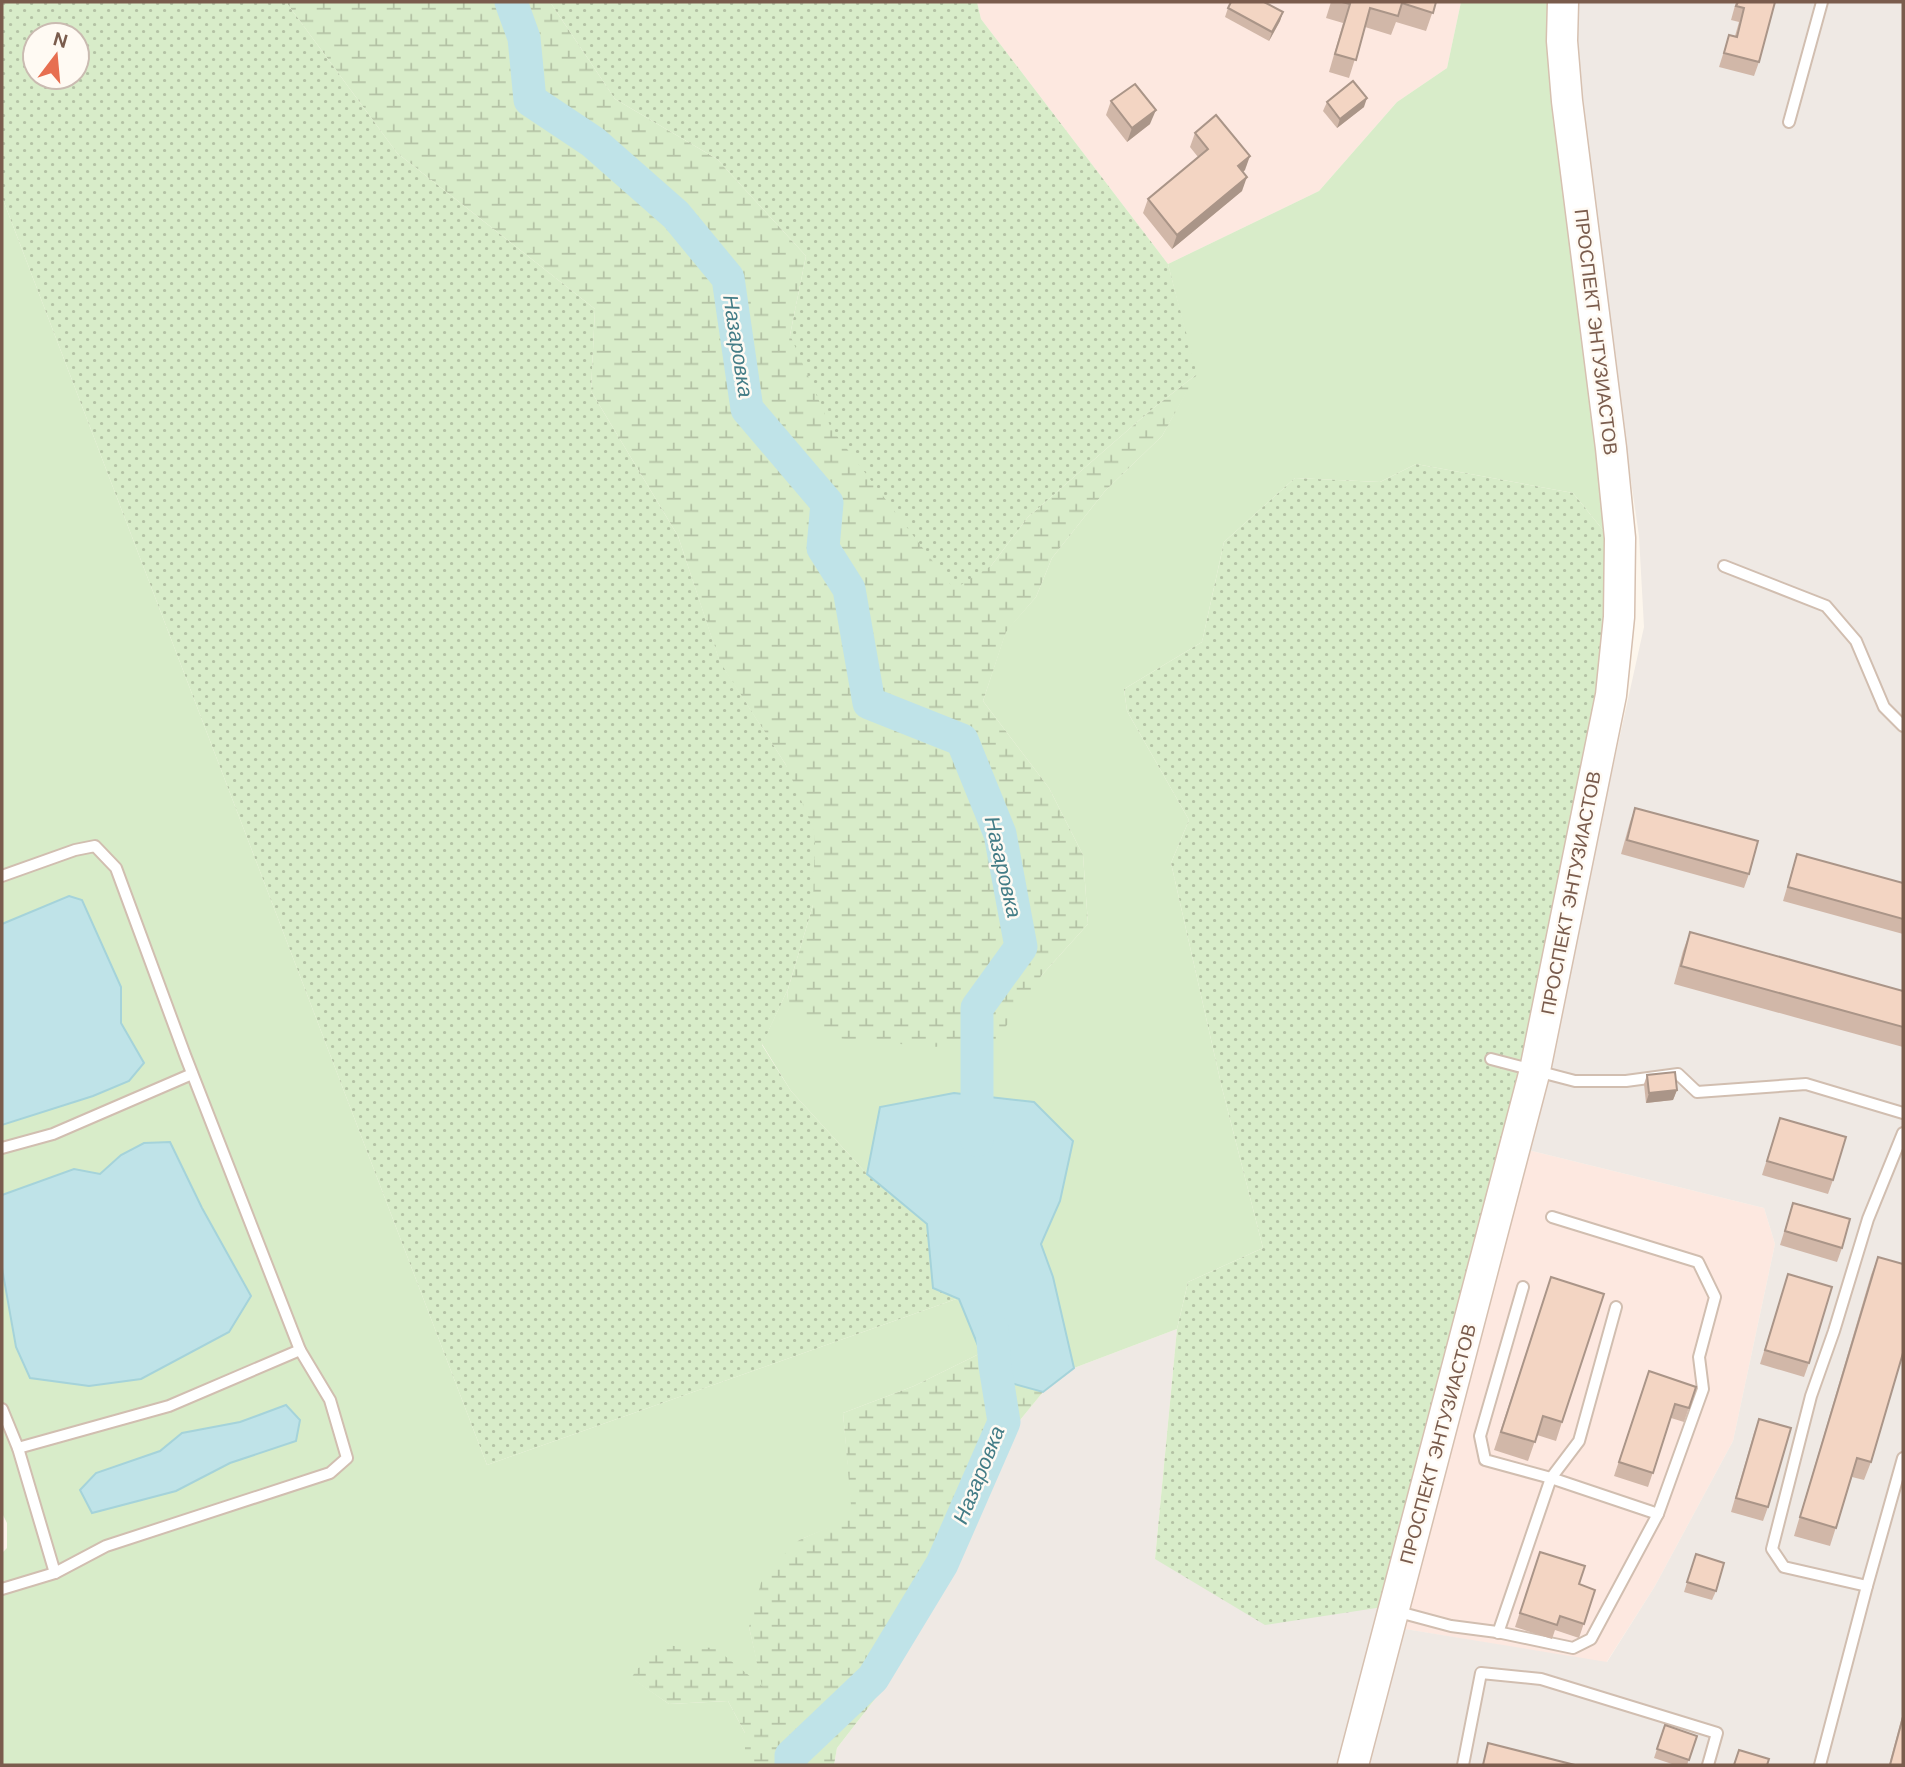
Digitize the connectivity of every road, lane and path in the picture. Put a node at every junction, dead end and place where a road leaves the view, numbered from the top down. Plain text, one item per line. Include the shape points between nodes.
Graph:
1 (1563, 2) edge
2 (1822, 2) edge
3 (1789, 122) dead end
4 (1724, 566) dead end
5 (1903, 726) edge
6 (2, 876) edge
7 (1491, 1059) dead end
8 (1535, 1070) junction
9 (192, 1074) junction
10 (1903, 1113) edge
11 (1903, 1133) edge
12 (2, 1148) edge
13 (1552, 1217) dead end
14 (1523, 1287) dead end
15 (1616, 1307) dead end
16 (300, 1350) junction
17 (2, 1409) edge
18 (18, 1448) junction
19 (1903, 1458) edge
20 (1551, 1478) junction
21 (1658, 1514) junction
22 (55, 1573) junction
23 (1867, 1586) junction
24 (2, 1589) edge
25 (1395, 1611) junction
26 (1498, 1633) junction
27 (1353, 1765) edge
28 (1463, 1765) edge
29 (1708, 1765) edge
30 (1820, 1765) edge

1 - 8 street, ПРОСПЕКТ ЭНТУЗИАСТОВ via 1567,101 1619,525 1619,617 1611,695
2 - 3 lane
4 - 5 lane via 1826,606 1856,641 1884,707
6 - 9 lane via 75,850 94,846 102,853 116,868
7 - 8 lane
8 - 10 lane via 1574,1081 1678,1074 1697,1092 1806,1084
8 - 25 street, ПРОСПЕКТ ЭНТУЗИАСТОВ
9 - 12 lane via 53,1134
9 - 16 lane
11 - 23 lane via 1868,1219 1811,1396 1772,1549 1784,1567
13 - 21 lane via 1698,1262 1715,1297 1699,1357 1703,1389
14 - 20 lane via 1480,1436 1485,1461
15 - 20 lane via 1579,1441
16 - 18 lane via 169,1406
16 - 22 lane via 330,1400 347,1458 330,1473 106,1546
17 - 18 lane
18 - 22 lane
19 - 23 lane
20 - 21 lane
20 - 26 lane
21 - 26 lane via 1591,1639 1573,1648
22 - 24 lane
23 - 30 lane
25 - 26 lane
25 - 27 street, ПРОСПЕКТ ЭНТУЗИАСТОВ
28 - 29 lane via 1481,1673 1541,1679 1717,1733

